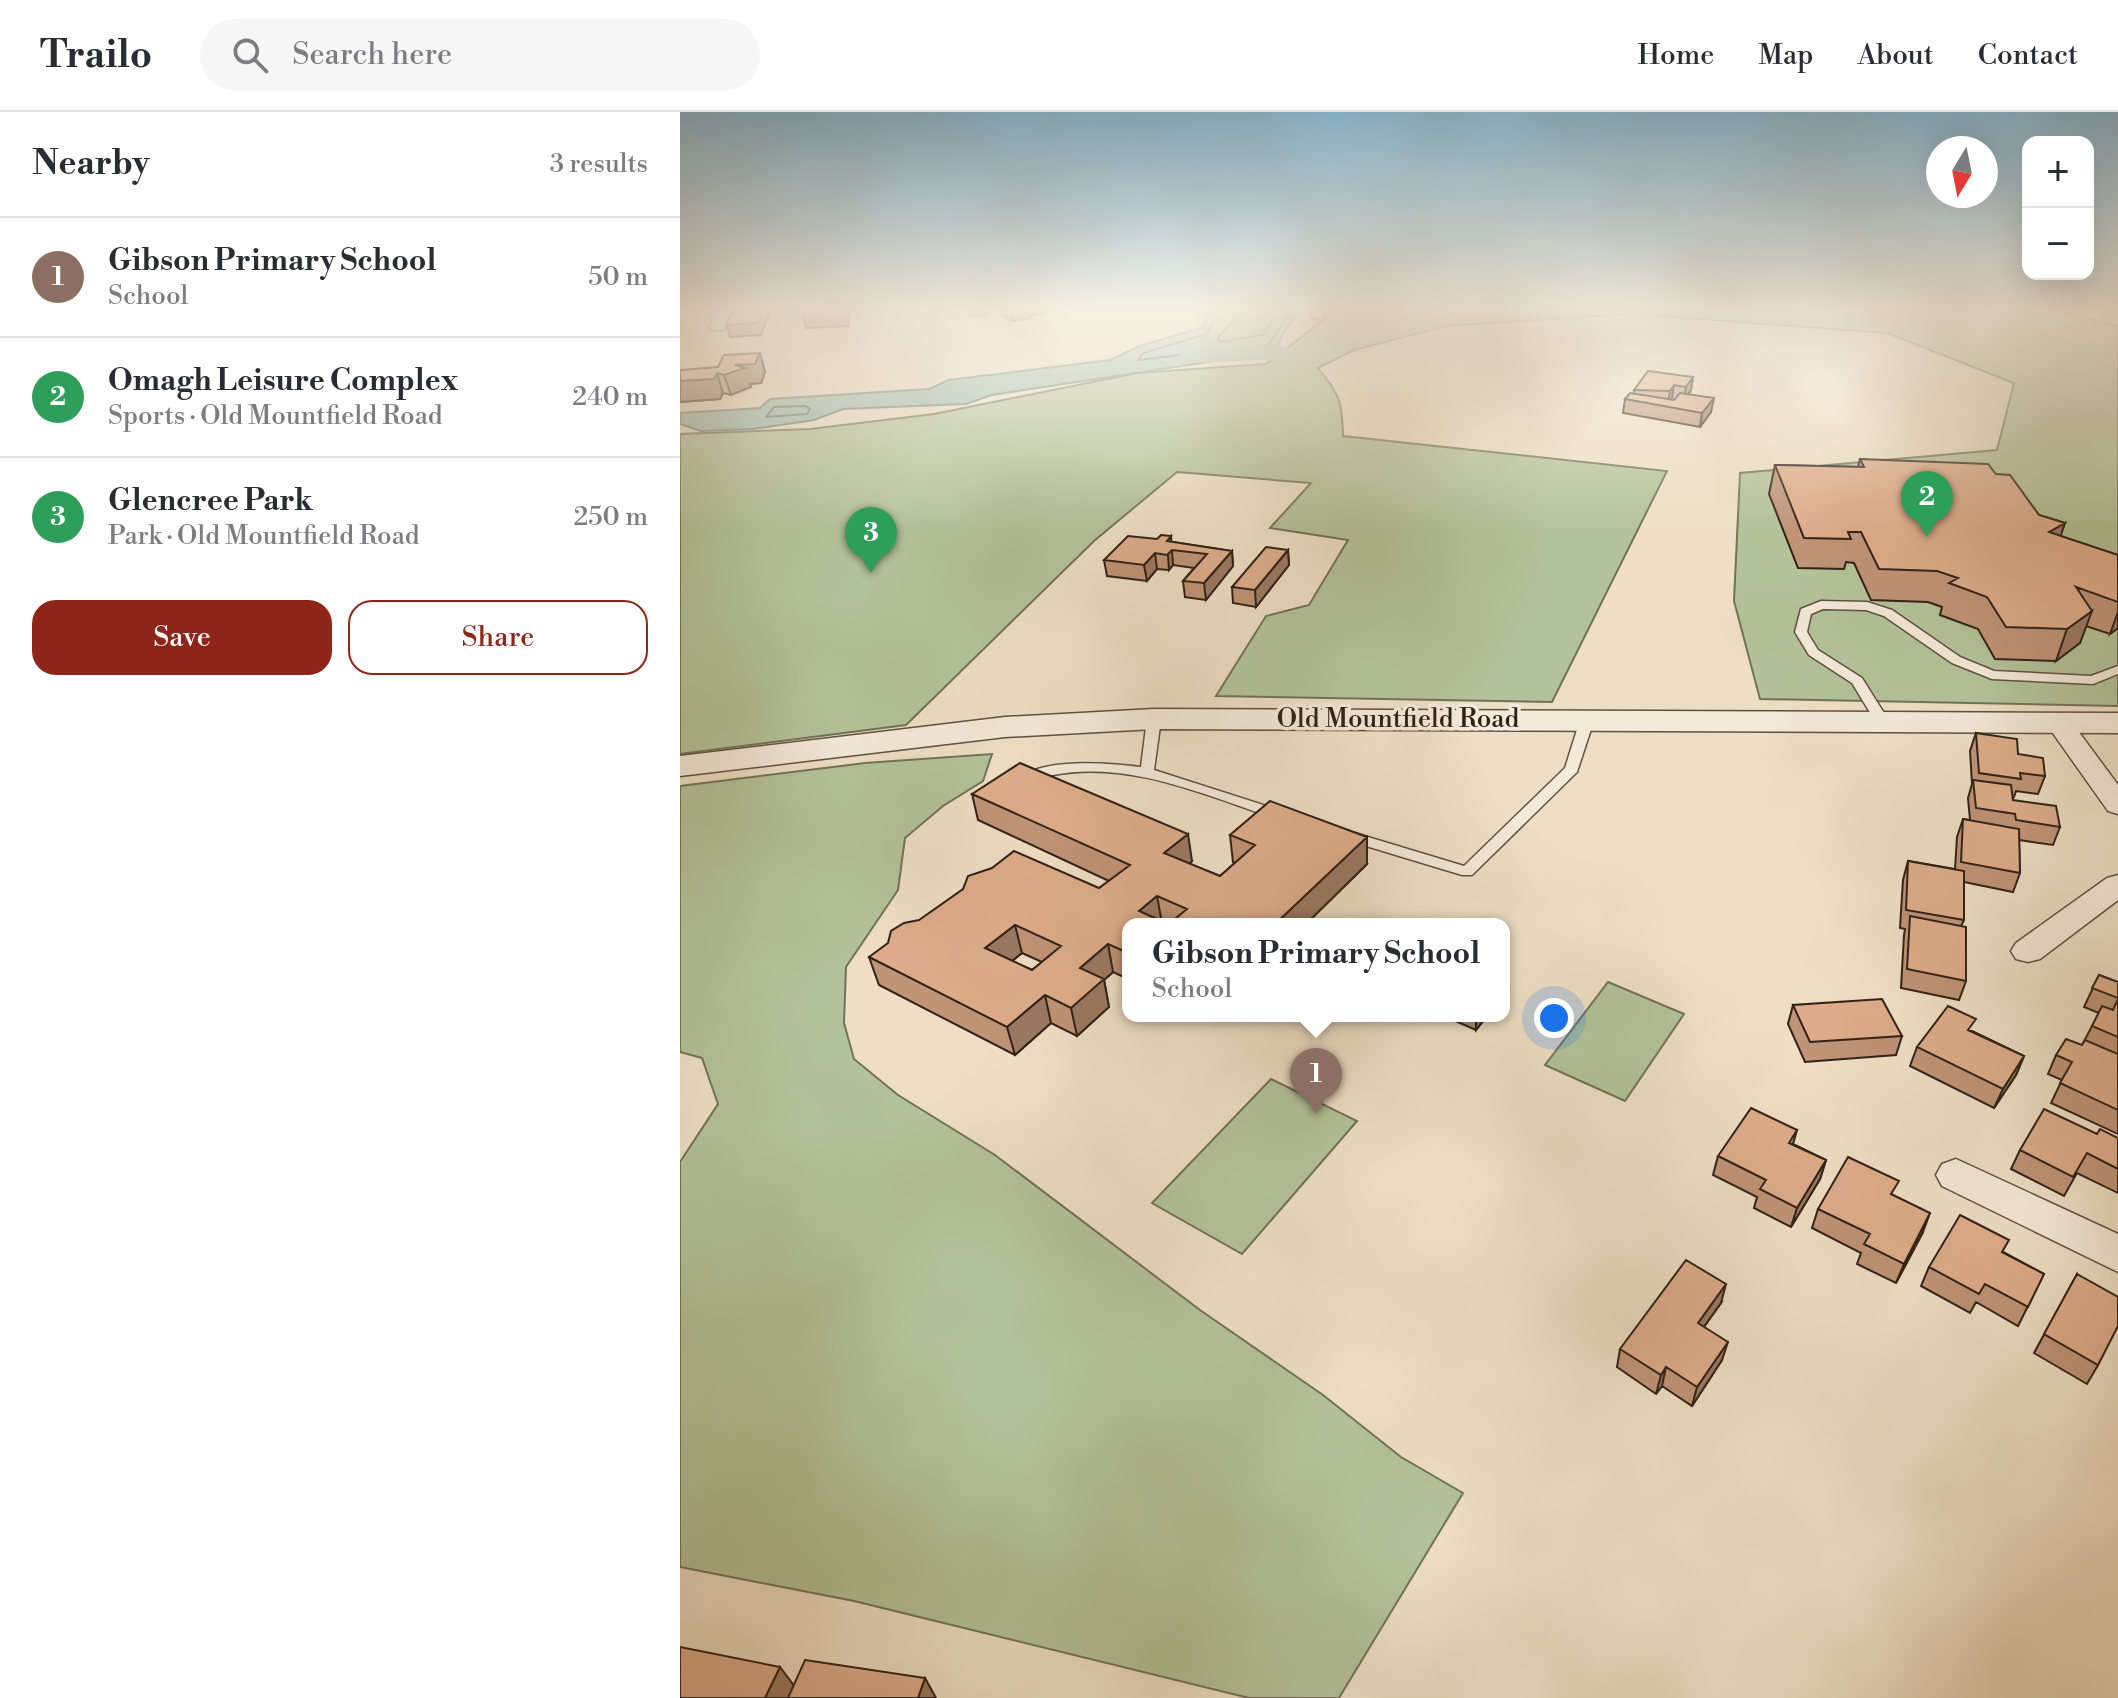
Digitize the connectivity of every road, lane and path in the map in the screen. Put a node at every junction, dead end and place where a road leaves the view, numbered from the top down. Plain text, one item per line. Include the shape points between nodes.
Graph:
1 (2118, 670) edge
2 (1154, 719) junction
3 (1587, 720) junction
4 (1882, 721) junction
5 (2058, 722) junction
6 (2118, 723) edge
7 (680, 766) edge
8 (1147, 772) junction
9 (1010, 785) edge
10 (2118, 805) edge
11 (1301, 821) edge
12 (1331, 830) edge
13 (2118, 885) edge
14 (2028, 951) dead end
15 (1956, 1175) dead end
16 (2118, 1254) edge

1 - 4 lane via 2093,680 1992,675 1956,660 1888,613 1867,606 1821,605 1805,612 1801,632 1813,652 1857,681
2 - 3 street, Old Mountfield Road
2 - 7 street, Old Mountfield Road via 1005,727
2 - 8 lane
3 - 4 street, Old Mountfield Road
3 - 12 lane via 1572,769 1467,872
4 - 5 street, Old Mountfield Road
5 - 6 street, Old Mountfield Road
5 - 10 street
8 - 9 lane via 1042,771
8 - 11 lane
13 - 14 street
15 - 16 street

